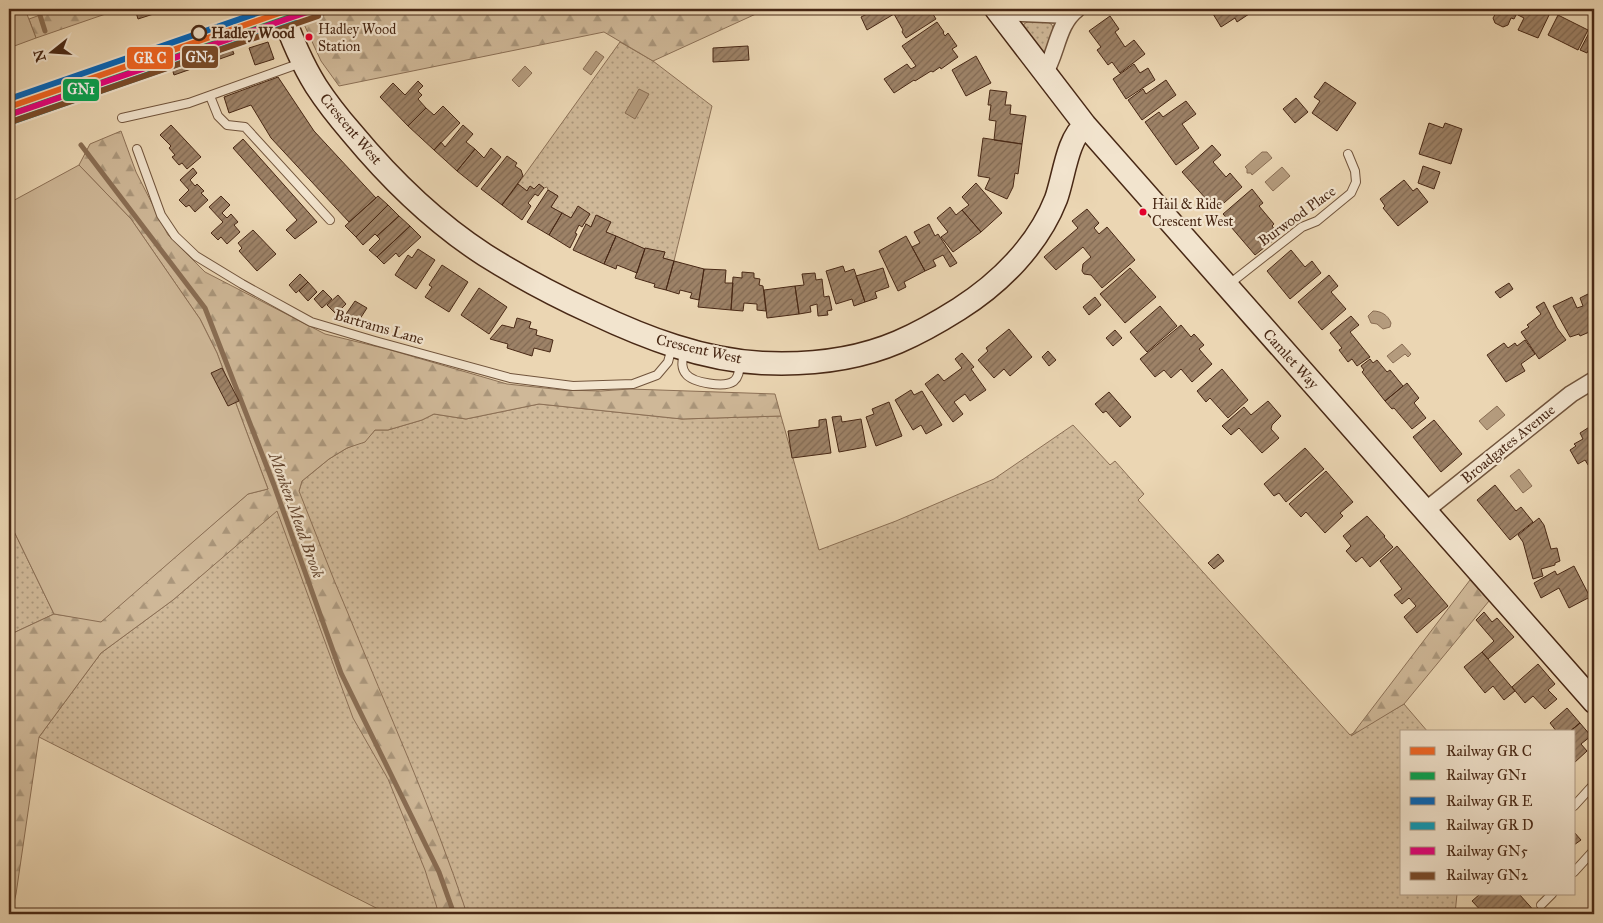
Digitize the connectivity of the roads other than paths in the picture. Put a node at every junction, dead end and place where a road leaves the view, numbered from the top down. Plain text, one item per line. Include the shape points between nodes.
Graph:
1 (280, 9) edge
2 (997, 11) edge
3 (1073, 12) edge
4 (303, 62) junction
5 (1044, 74) junction
6 (210, 96) junction
7 (122, 118) dead end
8 (1085, 125) junction
9 (137, 149) dead end
10 (1348, 154) dead end
11 (330, 220) dead end
12 (1227, 286) junction
13 (679, 347) junction
14 (1594, 380) edge
15 (1425, 511) junction
16 (1594, 702) edge
17 (1593, 789) edge
18 (1576, 804) edge
19 (1594, 850) edge
20 (1576, 870) edge
21 (1550, 896) edge
22 (1541, 905) dead end

1 - 4 street, Crescent West
2 - 3 street
2 - 5 street, Camlet Way
3 - 5 street via 1064,25 1050,66
4 - 6 lane
4 - 13 street, Crescent West via 326,100 364,148 431,216 485,255 536,285 617,324
5 - 8 street, Camlet Way
6 - 7 lane
6 - 11 lane via 218,116 228,126 246,126
8 - 12 street, Camlet Way
8 - 13 street, Crescent West via 1076,134 1046,221 1019,258 996,282 926,329 897,343 817,362 740,360
9 - 13 lane, Bartrams Lane via 161,215 175,236 196,256 311,322 510,378 573,386 633,384 657,376
10 - 12 lane, Burwood Place via 1356,171 1351,193
12 - 15 street, Camlet Way
14 - 15 street, Broadgates Avenue via 1571,394
15 - 16 street, Camlet Way
17 - 18 lane
19 - 20 lane
21 - 22 lane

